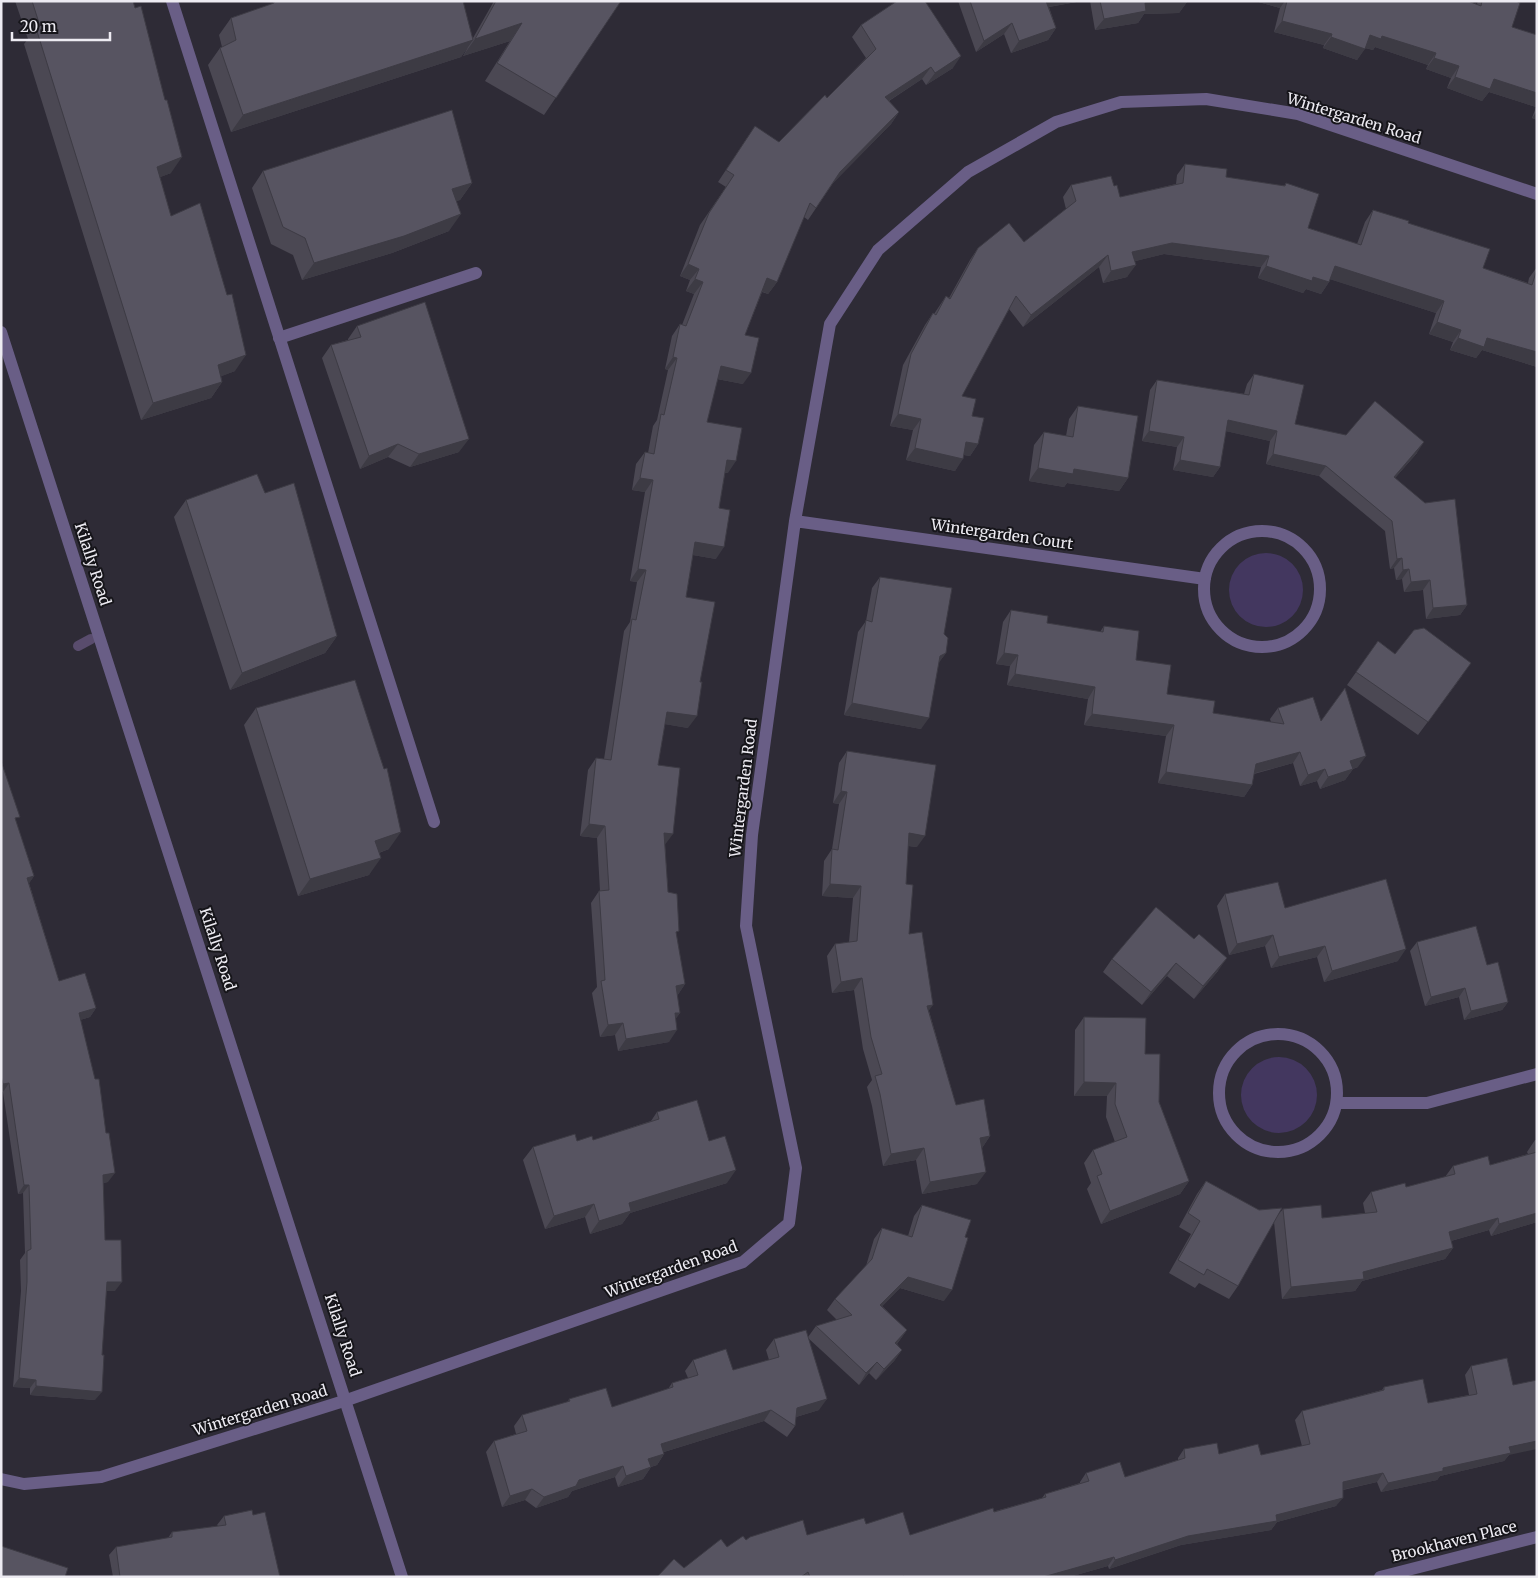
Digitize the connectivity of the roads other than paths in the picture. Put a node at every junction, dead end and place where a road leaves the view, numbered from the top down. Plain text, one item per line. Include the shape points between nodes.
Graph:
1 (174, 2) edge
2 (1537, 194) edge
3 (476, 273) dead end
4 (1, 332) edge
5 (279, 338) junction
6 (795, 521) junction
7 (1205, 579) junction
8 (434, 822) dead end
9 (1537, 1074) edge
10 (1337, 1103) junction
11 (347, 1400) junction
12 (1, 1479) edge
13 (1537, 1537) edge
14 (402, 1577) edge
15 (1380, 1577) edge

1 - 5 street
2 - 6 street, Wintergarden Road via 1298,114 1206,99 1121,102 1056,122 968,172 872,258 830,324
3 - 5 street
4 - 11 street, Kilally Road
5 - 8 street
6 - 7 street, Wintergarden Court
6 - 11 street, Wintergarden Road via 752,835 746,926 796,1168 789,1223 743,1262
7 - 7 street via 1204,596 1218,628 1232,639 1265,647 1282,644 1297,636 1309,624 1320,592 1319,577 1306,551 1283,534 1268,531 1254,531 1227,542 1209,565
9 - 10 street via 1427,1103
10 - 10 street via 1337,1083 1319,1050 1304,1039 1285,1033 1266,1034 1248,1041 1233,1053 1223,1069 1218,1089 1220,1109 1229,1127 1243,1142 1261,1151 1281,1153 1301,1149 1318,1138 1330,1122
11 - 12 street, Wintergarden Road via 101,1477 24,1484
11 - 14 street, Kilally Road
13 - 15 street, Brookhaven Place

